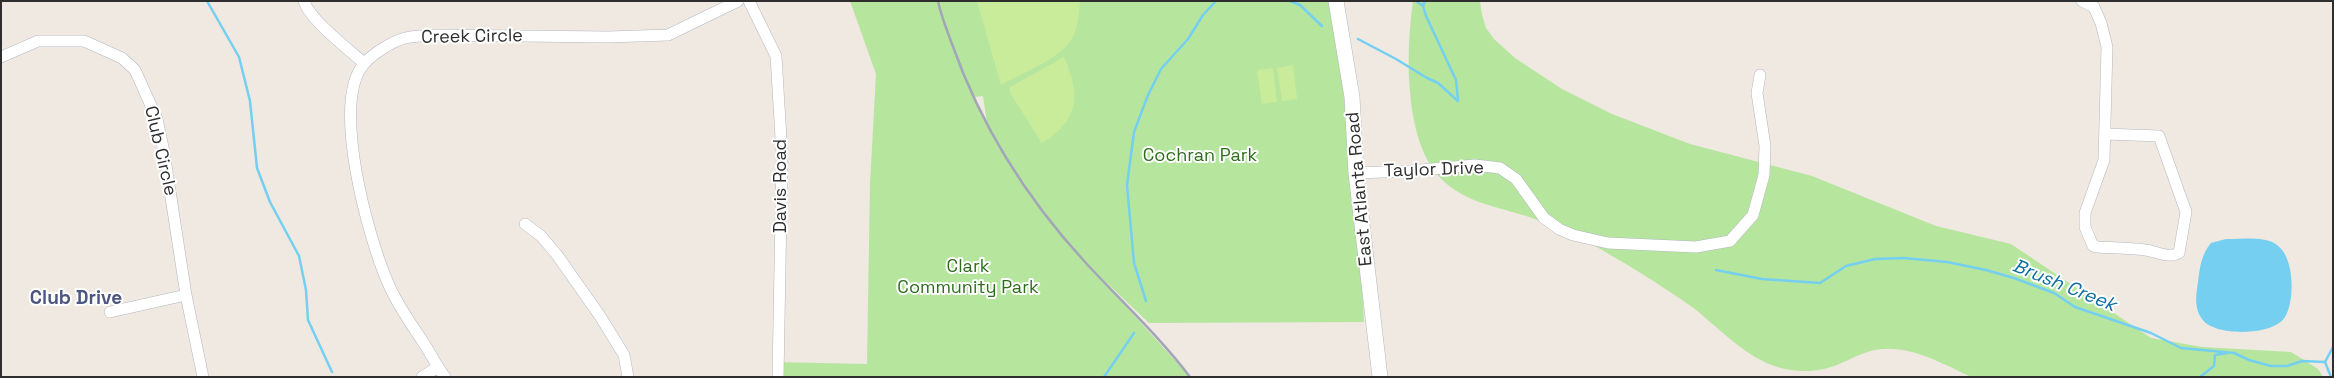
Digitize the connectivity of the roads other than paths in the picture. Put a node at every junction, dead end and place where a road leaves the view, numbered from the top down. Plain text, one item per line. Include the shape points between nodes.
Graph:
1 (304, 1) edge
2 (738, 1) edge
3 (750, 1) edge
4 (1336, 1) edge
5 (2082, 1) edge
6 (1, 57) edge
7 (364, 63) junction
8 (1760, 75) dead end
9 (2105, 134) junction
10 (1356, 173) junction
11 (525, 224) dead end
12 (186, 295) junction
13 (110, 312) dead end
14 (438, 367) junction
15 (203, 377) edge
16 (422, 377) edge
17 (445, 377) edge
18 (628, 377) edge
19 (778, 377) edge
20 (1380, 377) edge

1 - 7 street via 315,18
2 - 7 street, Creek Circle via 668,35 432,35 404,38
3 - 19 street, Davis Road via 776,56 782,155
4 - 10 street, East Atlanta Road via 1352,97
5 - 9 street via 2094,7 2107,46
6 - 12 street, Club Circle via 38,41 84,42 122,58 135,70 157,119
7 - 14 street, Creek Circle via 351,91 350,110 362,203 373,246 389,285
8 - 10 street, Taylor Drive via 1757,93 1765,146 1764,175 1753,215 1730,241 1688,247 1608,243 1573,235 1544,218 1511,175 1500,168 1475,165
9 - 9 street via 2104,160 2085,213 2085,228 2093,246 2176,255 2186,212 2159,136
10 - 20 street, East Atlanta Road
11 - 18 street via 541,236 557,255 605,324 624,355
12 - 13 street
12 - 15 street, Club Circle
14 - 16 street
14 - 17 street, Creek Circle

